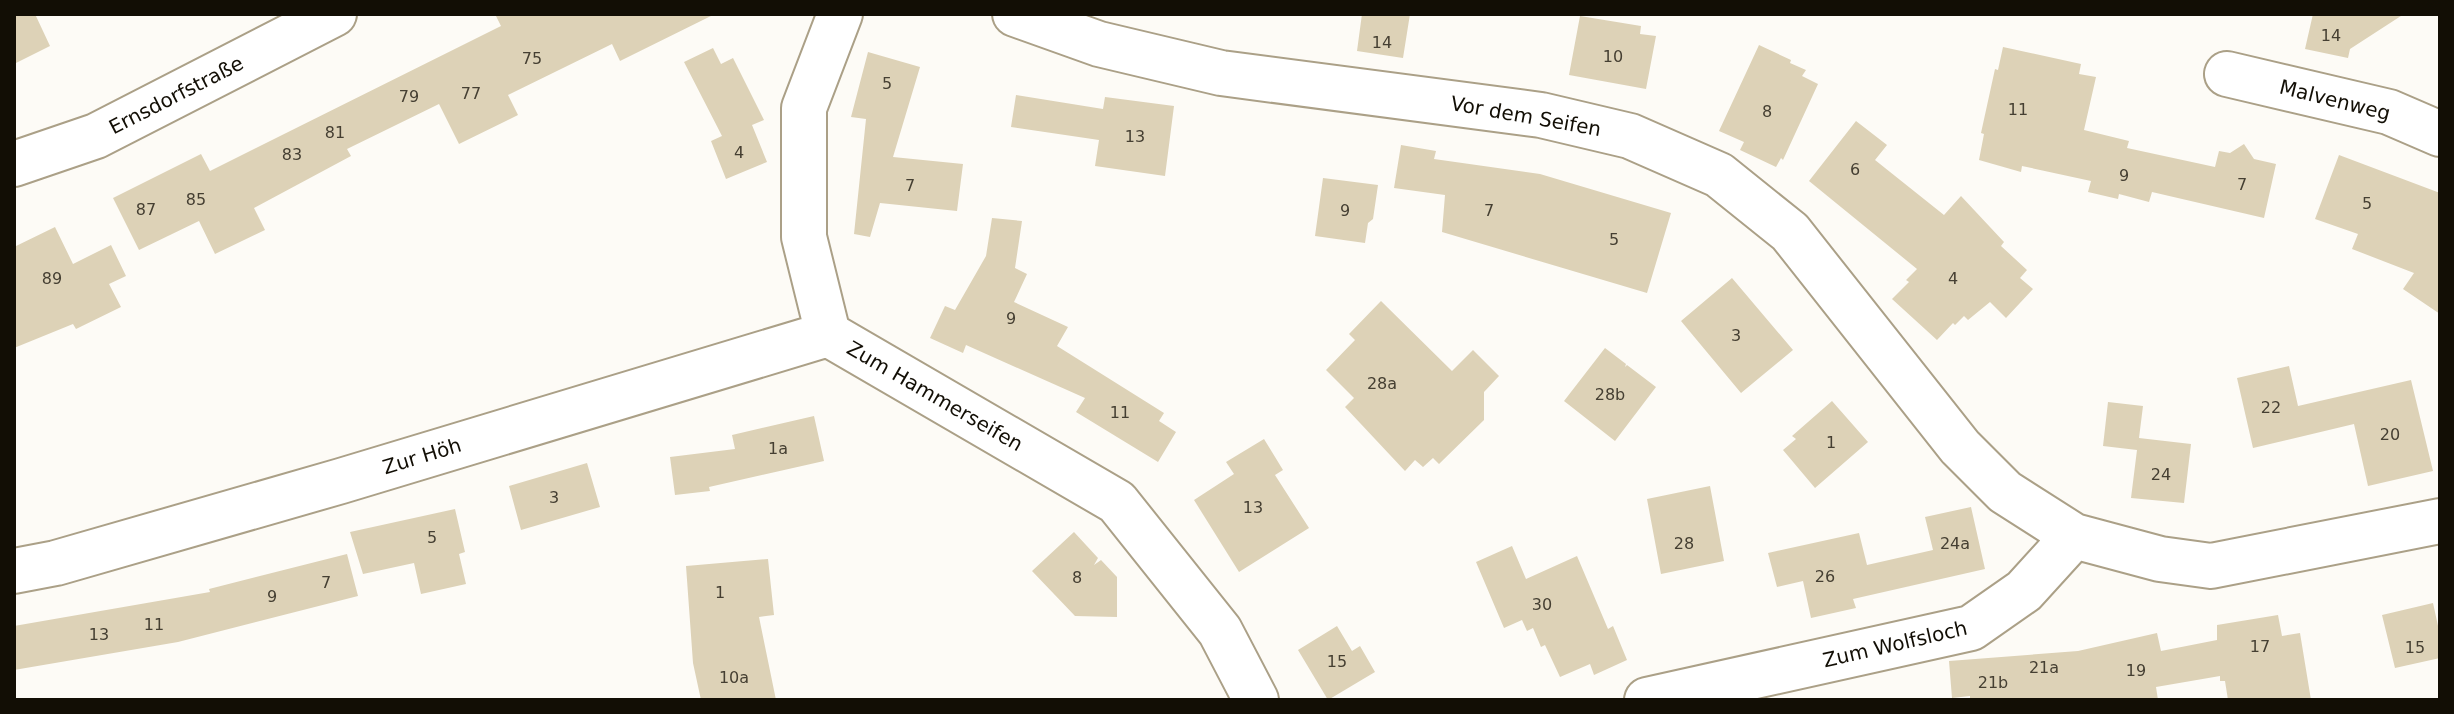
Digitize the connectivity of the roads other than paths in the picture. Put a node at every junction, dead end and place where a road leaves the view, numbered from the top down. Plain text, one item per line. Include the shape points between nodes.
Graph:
1 (334, 14) edge
2 (840, 14) edge
3 (1015, 14) edge
4 (2227, 74) dead end
5 (2440, 134) edge
6 (14, 164) edge
7 (828, 334) junction
8 (2440, 521) edge
9 (2074, 536) junction
10 (14, 571) edge
11 (1256, 700) edge
12 (1647, 700) edge

1 - 6 street, Ernsdorfstraße via 96,136
2 - 7 street, Zum Hammerseifen via 804,108 804,237
3 - 9 street, Vor dem Seifen via 1099,44 1221,73 1541,115 1630,136 1719,175 1790,232 1960,447 2005,492
4 - 5 street, Malvenweg via 2389,112
7 - 10 street, Zur Höh via 341,481
7 - 11 street, Zum Hammerseifen via 1117,502 1220,631
8 - 9 street via 2211,566 2160,559
9 - 12 street, Zum Wolfsloch via 2024,591 1971,628

